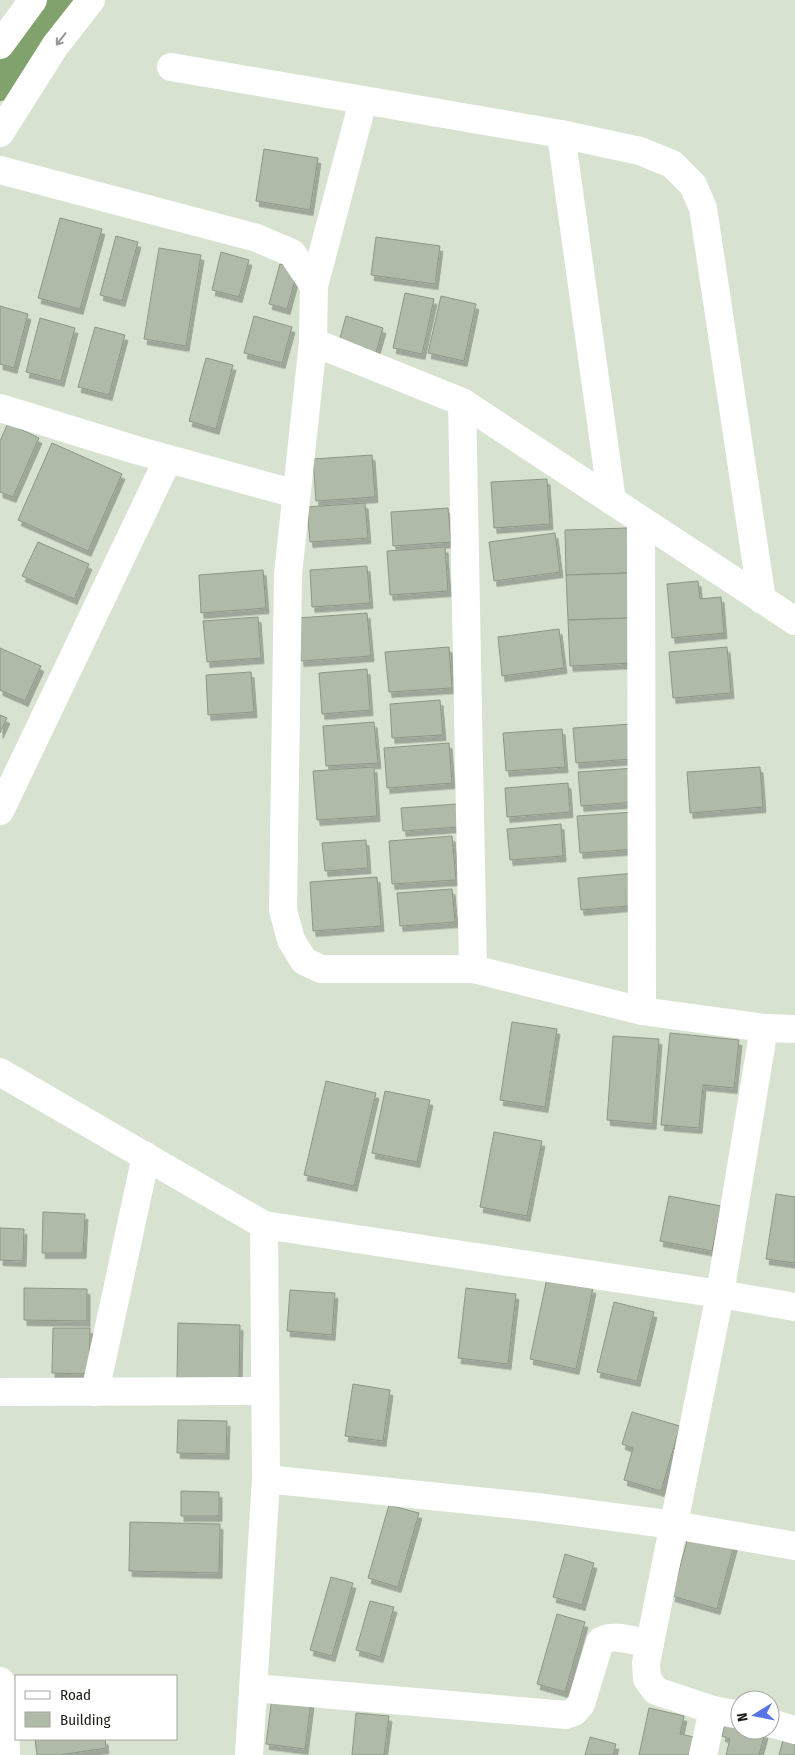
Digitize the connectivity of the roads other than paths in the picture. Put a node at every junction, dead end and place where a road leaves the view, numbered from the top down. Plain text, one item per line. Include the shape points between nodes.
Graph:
1 (33, 0) edge
2 (91, 0) edge
3 (0, 45) edge
4 (171, 67) dead end
5 (363, 101) junction
6 (0, 133) edge
7 (561, 134) junction
8 (0, 170) edge
9 (314, 286) junction
10 (313, 342) junction
11 (462, 402) junction
12 (0, 408) edge
13 (168, 459) junction
14 (296, 494) junction
15 (612, 501) junction
16 (641, 520) junction
17 (762, 600) junction
18 (795, 622) edge
19 (0, 811) edge
20 (473, 969) junction
21 (642, 1011) junction
22 (764, 1028) junction
23 (795, 1029) edge
24 (0, 1072) edge
25 (146, 1156) junction
26 (264, 1225) junction
27 (720, 1294) junction
28 (795, 1307) edge
29 (265, 1391) junction
30 (0, 1392) edge
31 (95, 1392) junction
32 (266, 1479) junction
33 (674, 1525) junction
34 (795, 1546) edge
35 (650, 1644) junction
36 (0, 1680) edge
37 (253, 1688) junction
38 (713, 1710) junction
39 (730, 1713) edge
40 (780, 1726) edge
41 (795, 1730) edge
42 (6, 1755) edge
43 (249, 1755) edge
44 (703, 1755) edge

1 - 3 street
2 -> 6 street via 55,46
4 - 5 street
5 - 7 street
5 - 9 street
7 - 15 street
7 - 17 street via 640,151 672,164 692,184 703,208
8 - 9 street via 257,238 292,253
9 - 10 street
10 - 11 street
10 - 14 street
11 - 15 street
11 - 20 street
12 - 13 street
13 - 14 street
13 - 19 street
14 - 20 street via 288,574 282,910 291,940 304,961 321,969
15 - 16 street
16 - 17 street
16 - 21 street
17 - 18 street
20 - 21 street
21 - 22 street
22 - 23 street
22 - 27 street
24 - 25 street
25 - 26 street
25 - 31 street
26 - 27 street
26 - 29 street
27 - 28 street
27 - 33 street
29 - 31 street
29 - 32 street
30 - 31 street
32 - 33 street via 537,1507
32 - 37 street
33 - 34 street
33 - 35 street
35 - 37 street via 603,1638 581,1704 566,1715
35 - 38 street via 647,1679 656,1692
36 - 42 street via 4,1686
37 - 43 street
38 - 39 street
38 - 44 street
40 - 41 street

